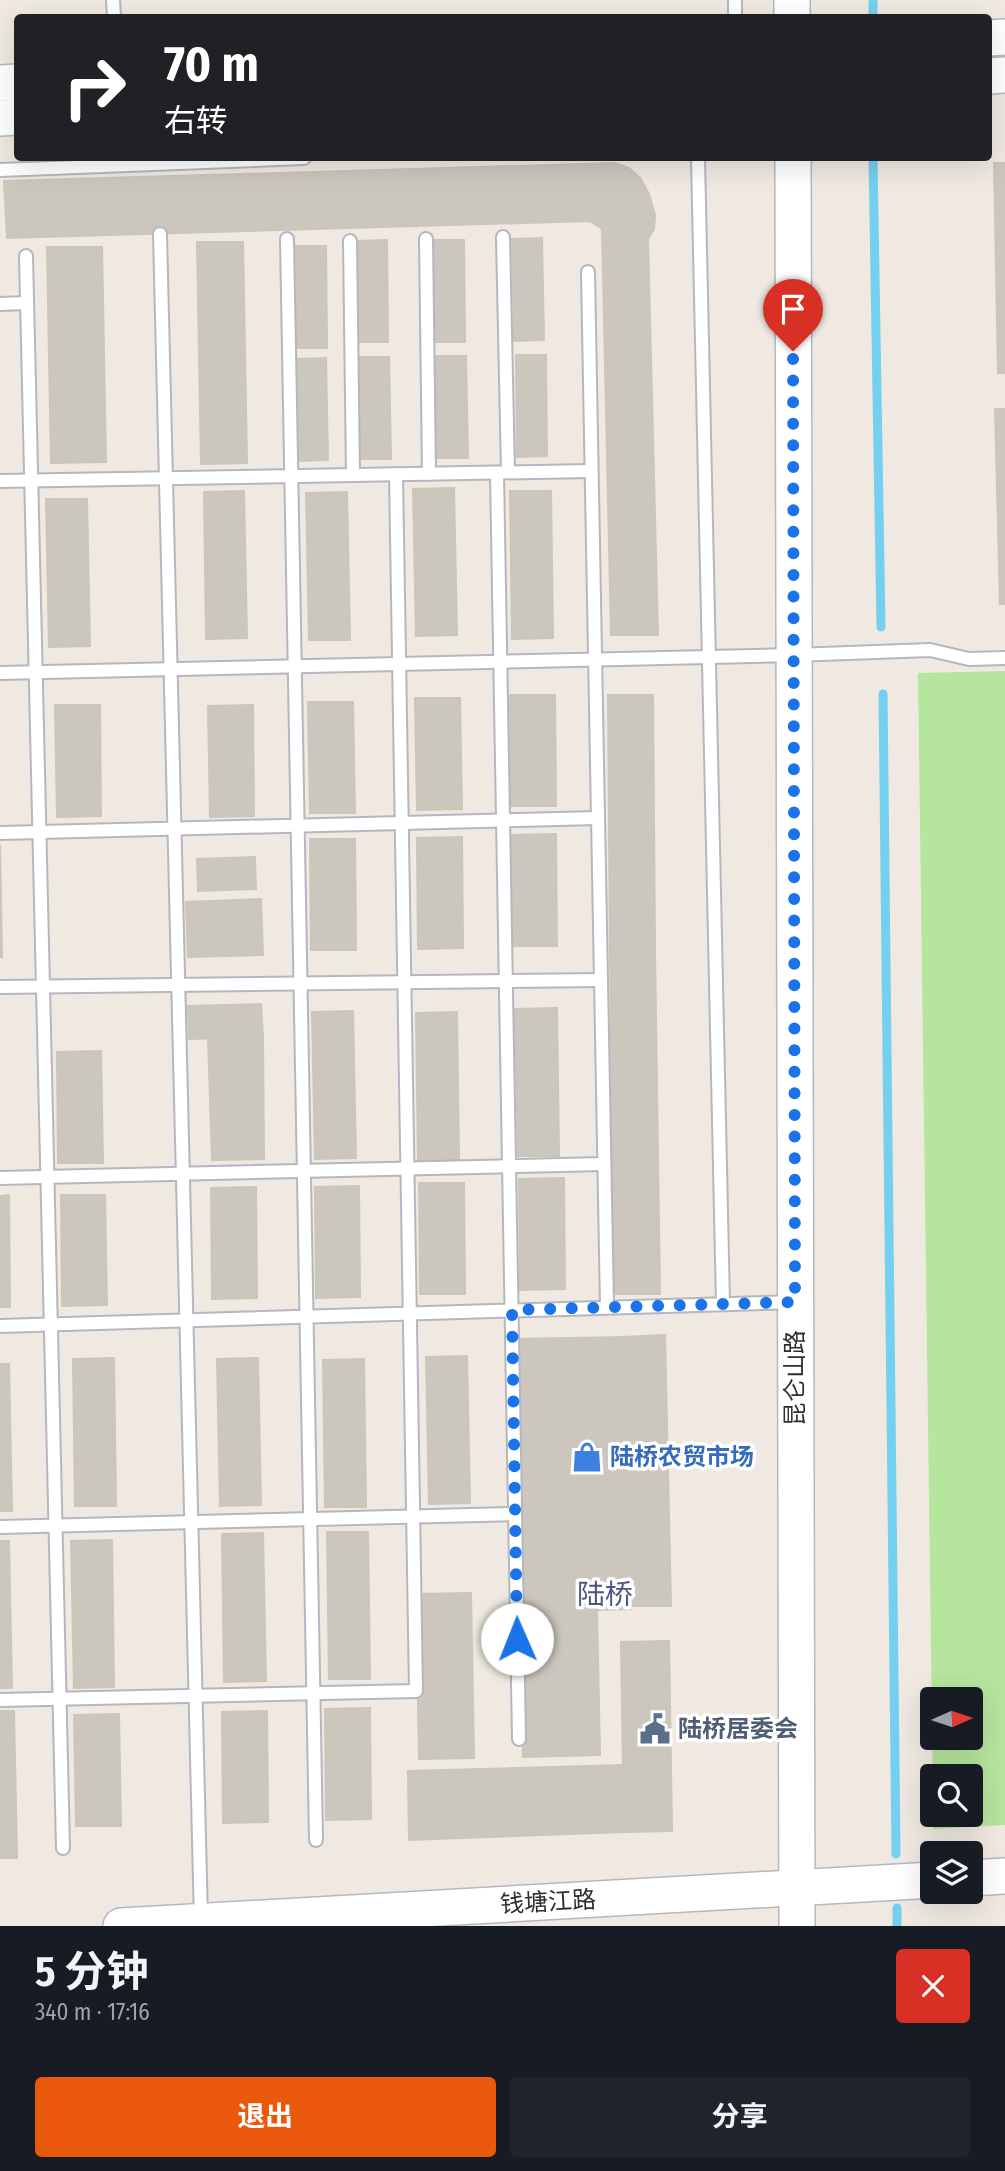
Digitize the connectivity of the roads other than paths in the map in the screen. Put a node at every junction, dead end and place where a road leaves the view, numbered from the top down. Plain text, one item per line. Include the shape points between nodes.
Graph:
1 (137, 161) edge
2 (698, 161) edge
3 (793, 161) edge
4 (0, 170) edge
5 (160, 234) dead end
6 (503, 237) dead end
7 (287, 239) dead end
8 (426, 239) dead end
9 (350, 241) dead end
10 (26, 256) dead end
11 (588, 272) dead end
12 (0, 303) edge
13 (27, 303) junction
14 (591, 471) junction
15 (503, 472) junction
16 (396, 474) junction
17 (429, 474) junction
18 (353, 475) junction
19 (291, 476) junction
20 (166, 478) junction
21 (0, 481) edge
22 (32, 481) junction
23 (794, 655) junction
24 (709, 657) junction
25 (1005, 658) edge
26 (595, 660) junction
27 (500, 662) junction
28 (399, 664) junction
29 (294, 666) junction
30 (171, 669) junction
31 (36, 672) junction
32 (0, 673) edge
33 (598, 818) junction
34 (503, 820) junction
35 (402, 823) junction
36 (297, 825) junction
37 (175, 828) junction
38 (40, 832) junction
39 (0, 833) edge
40 (601, 980) junction
41 (506, 981) junction
42 (405, 982) junction
43 (300, 984) junction
44 (178, 985) junction
45 (43, 986) junction
46 (0, 987) edge
47 (604, 1164) junction
48 (509, 1166) junction
49 (407, 1169) junction
50 (303, 1171) junction
51 (183, 1174) junction
52 (48, 1177) junction
53 (0, 1178) edge
54 (795, 1302) junction
55 (723, 1304) junction
56 (607, 1307) junction
57 (512, 1310) junction
58 (410, 1314) junction
59 (306, 1317) junction
60 (187, 1320) junction
61 (51, 1325) junction
62 (0, 1326) edge
63 (515, 1514) junction
64 (413, 1516) junction
65 (310, 1519) junction
66 (191, 1522) junction
67 (56, 1525) junction
68 (0, 1527) edge
69 (313, 1693) junction
70 (196, 1696) junction
71 (59, 1699) junction
72 (0, 1700) edge
73 (796, 1730) junction
74 (690, 1732) dead end
75 (519, 1739) dead end
76 (316, 1840) dead end
77 (63, 1848) dead end
78 (1005, 1876) edge
79 (983, 1877) edge
80 (920, 1881) edge
81 (796, 1887) junction
82 (201, 1921) junction
83 (121, 1926) edge
84 (797, 1926) edge

1 - 4 lane
2 - 24 lane
3 - 23 street, 昆仑山路
5 - 20 lane
6 - 15 lane
7 - 19 lane
8 - 17 lane
9 - 18 lane
10 - 13 lane
11 - 14 lane
12 - 13 lane
13 - 22 lane
14 - 15 lane
14 - 26 lane
15 - 17 lane
15 - 27 lane
16 - 17 lane
16 - 18 lane
16 - 28 lane
18 - 19 lane
19 - 20 lane
19 - 29 lane
20 - 22 lane
20 - 30 lane
21 - 22 lane
22 - 31 lane
23 - 24 lane
23 - 25 lane via 930,650 969,659
23 - 54 street, 昆仑山路
24 - 26 lane
24 - 55 lane
26 - 27 lane
26 - 33 lane
27 - 28 lane
27 - 34 lane
28 - 29 lane
28 - 35 lane
29 - 30 lane
29 - 36 lane
30 - 31 lane
30 - 37 lane
31 - 32 lane
31 - 38 lane
33 - 34 lane
33 - 40 lane
34 - 35 lane
34 - 41 lane
35 - 36 lane
35 - 42 lane
36 - 37 lane
36 - 43 lane
37 - 38 lane
37 - 44 lane
38 - 39 lane
38 - 45 lane
40 - 41 lane
40 - 47 lane
41 - 42 lane
41 - 48 lane
42 - 43 lane
42 - 49 lane
43 - 44 lane
43 - 50 lane
44 - 45 lane
44 - 51 lane
45 - 46 lane
45 - 52 lane
47 - 48 lane
47 - 56 lane
48 - 49 lane
48 - 57 lane
49 - 50 lane
49 - 58 lane
50 - 51 lane
50 - 59 lane
51 - 52 lane
51 - 60 lane
52 - 53 lane
52 - 61 lane
54 - 55 lane
54 - 73 street, 昆仑山路
55 - 56 lane
56 - 57 lane
57 - 58 lane
57 - 63 lane
58 - 59 lane
58 - 64 lane
59 - 60 lane
59 - 65 lane
60 - 61 lane
60 - 66 lane
61 - 62 lane
61 - 67 lane
63 - 64 lane
63 - 75 lane
64 - 65 lane
64 - 69 lane via 416,1691
65 - 66 lane
65 - 69 lane
66 - 67 lane
66 - 70 lane
67 - 68 lane
67 - 71 lane
69 - 70 lane
69 - 76 lane
70 - 71 lane
70 - 82 lane
71 - 72 lane
71 - 77 lane
73 - 74 lane
73 - 81 street, 昆仑山路
78 - 79 street
80 - 81 street, 钱塘江路
81 - 82 street, 钱塘江路
81 - 84 street, 昆仑山路
82 - 83 street, 钱塘江路

